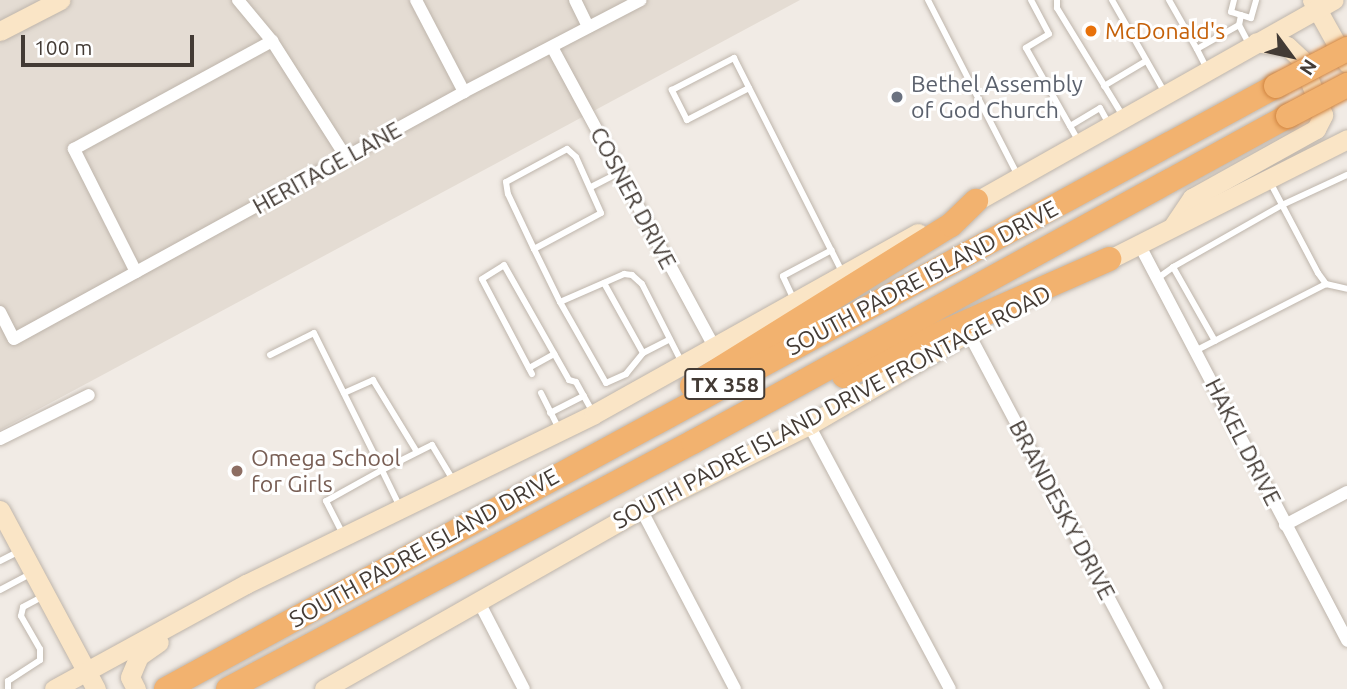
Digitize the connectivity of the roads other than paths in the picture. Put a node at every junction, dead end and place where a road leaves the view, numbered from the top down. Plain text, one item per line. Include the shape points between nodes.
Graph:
1 (60, 0) edge
2 (238, 0) edge
3 (416, 0) edge
4 (575, 0) edge
5 (641, 0) edge
6 (928, 0) edge
7 (1031, 0) edge
8 (1057, 0) edge
9 (1112, 0) edge
10 (1170, 0) edge
11 (1256, 0) edge
12 (1236, 2) edge
13 (1321, 3) edge
14 (1241, 15) junction
15 (1239, 25) junction
16 (588, 27) junction
17 (0, 32) edge
18 (272, 41) junction
19 (1253, 44) junction
20 (552, 47) junction
21 (1197, 49) junction
22 (1347, 49) edge
23 (1146, 61) junction
24 (1347, 63) edge
25 (1207, 69) junction
26 (1347, 85) edge
27 (1104, 86) junction
28 (749, 88) junction
29 (464, 92) junction
30 (1165, 93) junction
31 (1117, 122) junction
32 (1070, 126) junction
33 (1347, 139) edge
34 (1080, 144) junction
35 (346, 157) junction
36 (620, 173) junction
37 (1347, 175) edge
38 (1019, 178) junction
39 (1269, 179) junction
40 (591, 187) junction
41 (976, 201) junction
42 (1282, 205) junction
43 (1172, 227) junction
44 (1139, 244) junction
45 (534, 249) junction
46 (832, 250) junction
47 (1109, 259) junction
48 (1173, 267) junction
49 (136, 272) junction
50 (843, 274) junction
51 (1157, 278) junction
52 (604, 283) junction
53 (1326, 284) junction
54 (1347, 289) edge
55 (794, 301) junction
56 (561, 302) junction
57 (0, 312) edge
58 (968, 332) junction
59 (670, 339) junction
60 (1215, 341) junction
61 (715, 349) junction
62 (1195, 351) junction
63 (643, 353) junction
64 (554, 354) junction
65 (270, 355) dead end
66 (683, 365) junction
67 (622, 388) junction
68 (344, 393) junction
69 (541, 393) dead end
70 (89, 395) dead end
71 (584, 396) junction
72 (550, 413) junction
73 (594, 414) junction
74 (809, 425) junction
75 (561, 432) junction
76 (0, 439) edge
77 (693, 442) junction
78 (417, 452) junction
79 (382, 470) junction
80 (565, 470) junction
81 (456, 485) junction
82 (1347, 492) edge
83 (641, 509) junction
84 (402, 511) junction
85 (3, 523) edge
86 (1285, 525) junction
87 (345, 538) junction
88 (22, 550) junction
89 (0, 562) edge
90 (34, 572) junction
91 (0, 590) edge
92 (46, 595) junction
93 (478, 600) junction
94 (211, 604) junction
95 (1347, 641) edge
96 (87, 670) junction
97 (170, 687) edge
98 (8, 689) edge
99 (54, 689) edge
100 (96, 689) edge
101 (136, 689) edge
102 (228, 689) edge
103 (324, 689) edge
104 (524, 689) edge
105 (735, 689) edge
106 (950, 689) edge
107 (1157, 689) edge

1 - 17 main road
2 - 18 street
3 - 29 street
4 - 16 street
5 - 16 street, HERITAGE LANE
6 - 38 lane
7 - 32 lane via 1049,34 1026,48
8 - 27 lane via 1057,8
9 - 23 lane
10 - 21 lane
11 - 14 lane via 1251,18
12 - 14 lane via 1231,12
13 - 19 main road
13 - 24 main road
14 - 15 lane
15 - 19 lane
15 - 21 lane
16 - 20 street, HERITAGE LANE
18 - 35 street
18 - 49 street via 74,149
19 - 25 main road
19 - 43 main road via 1287,46 1301,59 1323,116 1316,129 1192,198
20 - 29 street, HERITAGE LANE
20 - 36 street, COSNER DRIVE
21 - 25 lane
22 - 80 highway, SOUTH PADRE ISLAND DRIVE / TX 358, bridge
23 - 27 lane
23 - 30 lane
25 - 30 main road
26 - 77 highway, SOUTH PADRE ISLAND DRIVE / TX 358, bridge
27 - 31 lane
28 - 28 lane via 734,58 672,90 687,120
28 - 46 lane
29 - 35 street, HERITAGE LANE
30 - 31 main road
31 - 32 lane via 1100,108
31 - 34 main road
32 - 34 lane
33 - 39 main road, SOUTH PADRE ISLAND DRIVE FRONTAGE ROAD
34 - 38 main road
35 - 49 street, HERITAGE LANE
36 - 40 lane
36 - 61 street, COSNER DRIVE
37 - 42 lane
38 - 41 main road
39 - 42 lane
39 - 43 main road, SOUTH PADRE ISLAND DRIVE FRONTAGE ROAD
40 - 45 lane via 602,208 597,217
40 - 45 lane via 567,149 508,179 508,194
41 - 50 main road
41 - 80 highway via 951,225 774,331
42 - 48 lane
42 - 53 lane
43 - 44 main road, SOUTH PADRE ISLAND DRIVE FRONTAGE ROAD
44 - 47 main road, SOUTH PADRE ISLAND DRIVE FRONTAGE ROAD
44 - 51 street, HAKEL DRIVE
45 - 56 lane
46 - 50 lane
46 - 55 lane via 783,276
47 - 58 main road, SOUTH PADRE ISLAND DRIVE FRONTAGE ROAD
47 - 77 highway
48 - 51 lane
48 - 60 lane
49 - 57 street, HERITAGE LANE via 14,339
50 - 55 main road
51 - 62 street, HAKEL DRIVE
52 - 56 lane
52 - 59 lane via 624,274 638,279
52 - 63 lane
53 - 54 lane
53 - 60 lane
55 - 61 main road
56 - 67 lane via 599,376
58 - 74 main road, SOUTH PADRE ISLAND DRIVE FRONTAGE ROAD
58 - 107 street, BRANDESKY DRIVE
59 - 63 lane
59 - 66 lane
60 - 62 lane
61 - 66 main road
62 - 86 street, HAKEL DRIVE
63 - 67 lane
64 - 64 lane via 509,267 484,275 531,371
64 - 71 lane
65 - 68 lane via 314,333
66 - 67 main road
67 - 73 main road
68 - 78 lane via 373,380
68 - 79 lane
69 - 72 lane
70 - 76 street
71 - 72 lane
71 - 73 lane
72 - 75 lane
73 - 75 main road
74 - 83 main road, SOUTH PADRE ISLAND DRIVE FRONTAGE ROAD
74 - 106 street
75 - 81 main road
77 - 102 highway, SOUTH PADRE ISLAND DRIVE / TX 358
78 - 79 lane
78 - 81 lane via 432,444
79 - 84 lane
79 - 87 lane via 327,501
80 - 97 highway, SOUTH PADRE ISLAND DRIVE / TX 358
81 - 84 main road
82 - 86 street
83 - 93 main road, SOUTH PADRE ISLAND DRIVE FRONTAGE ROAD
83 - 105 street
84 - 87 main road
85 - 88 main road
86 - 95 street, HAKEL DRIVE
87 - 94 main road
88 - 89 lane
88 - 90 main road
90 - 91 lane
90 - 92 main road
92 - 96 main road
92 - 98 lane via 21,611 40,649 40,660 8,681
93 - 103 main road, SOUTH PADRE ISLAND DRIVE FRONTAGE ROAD
93 - 104 street
94 - 96 main road
94 - 101 main road via 139,656 130,677
96 - 99 main road
96 - 100 main road

